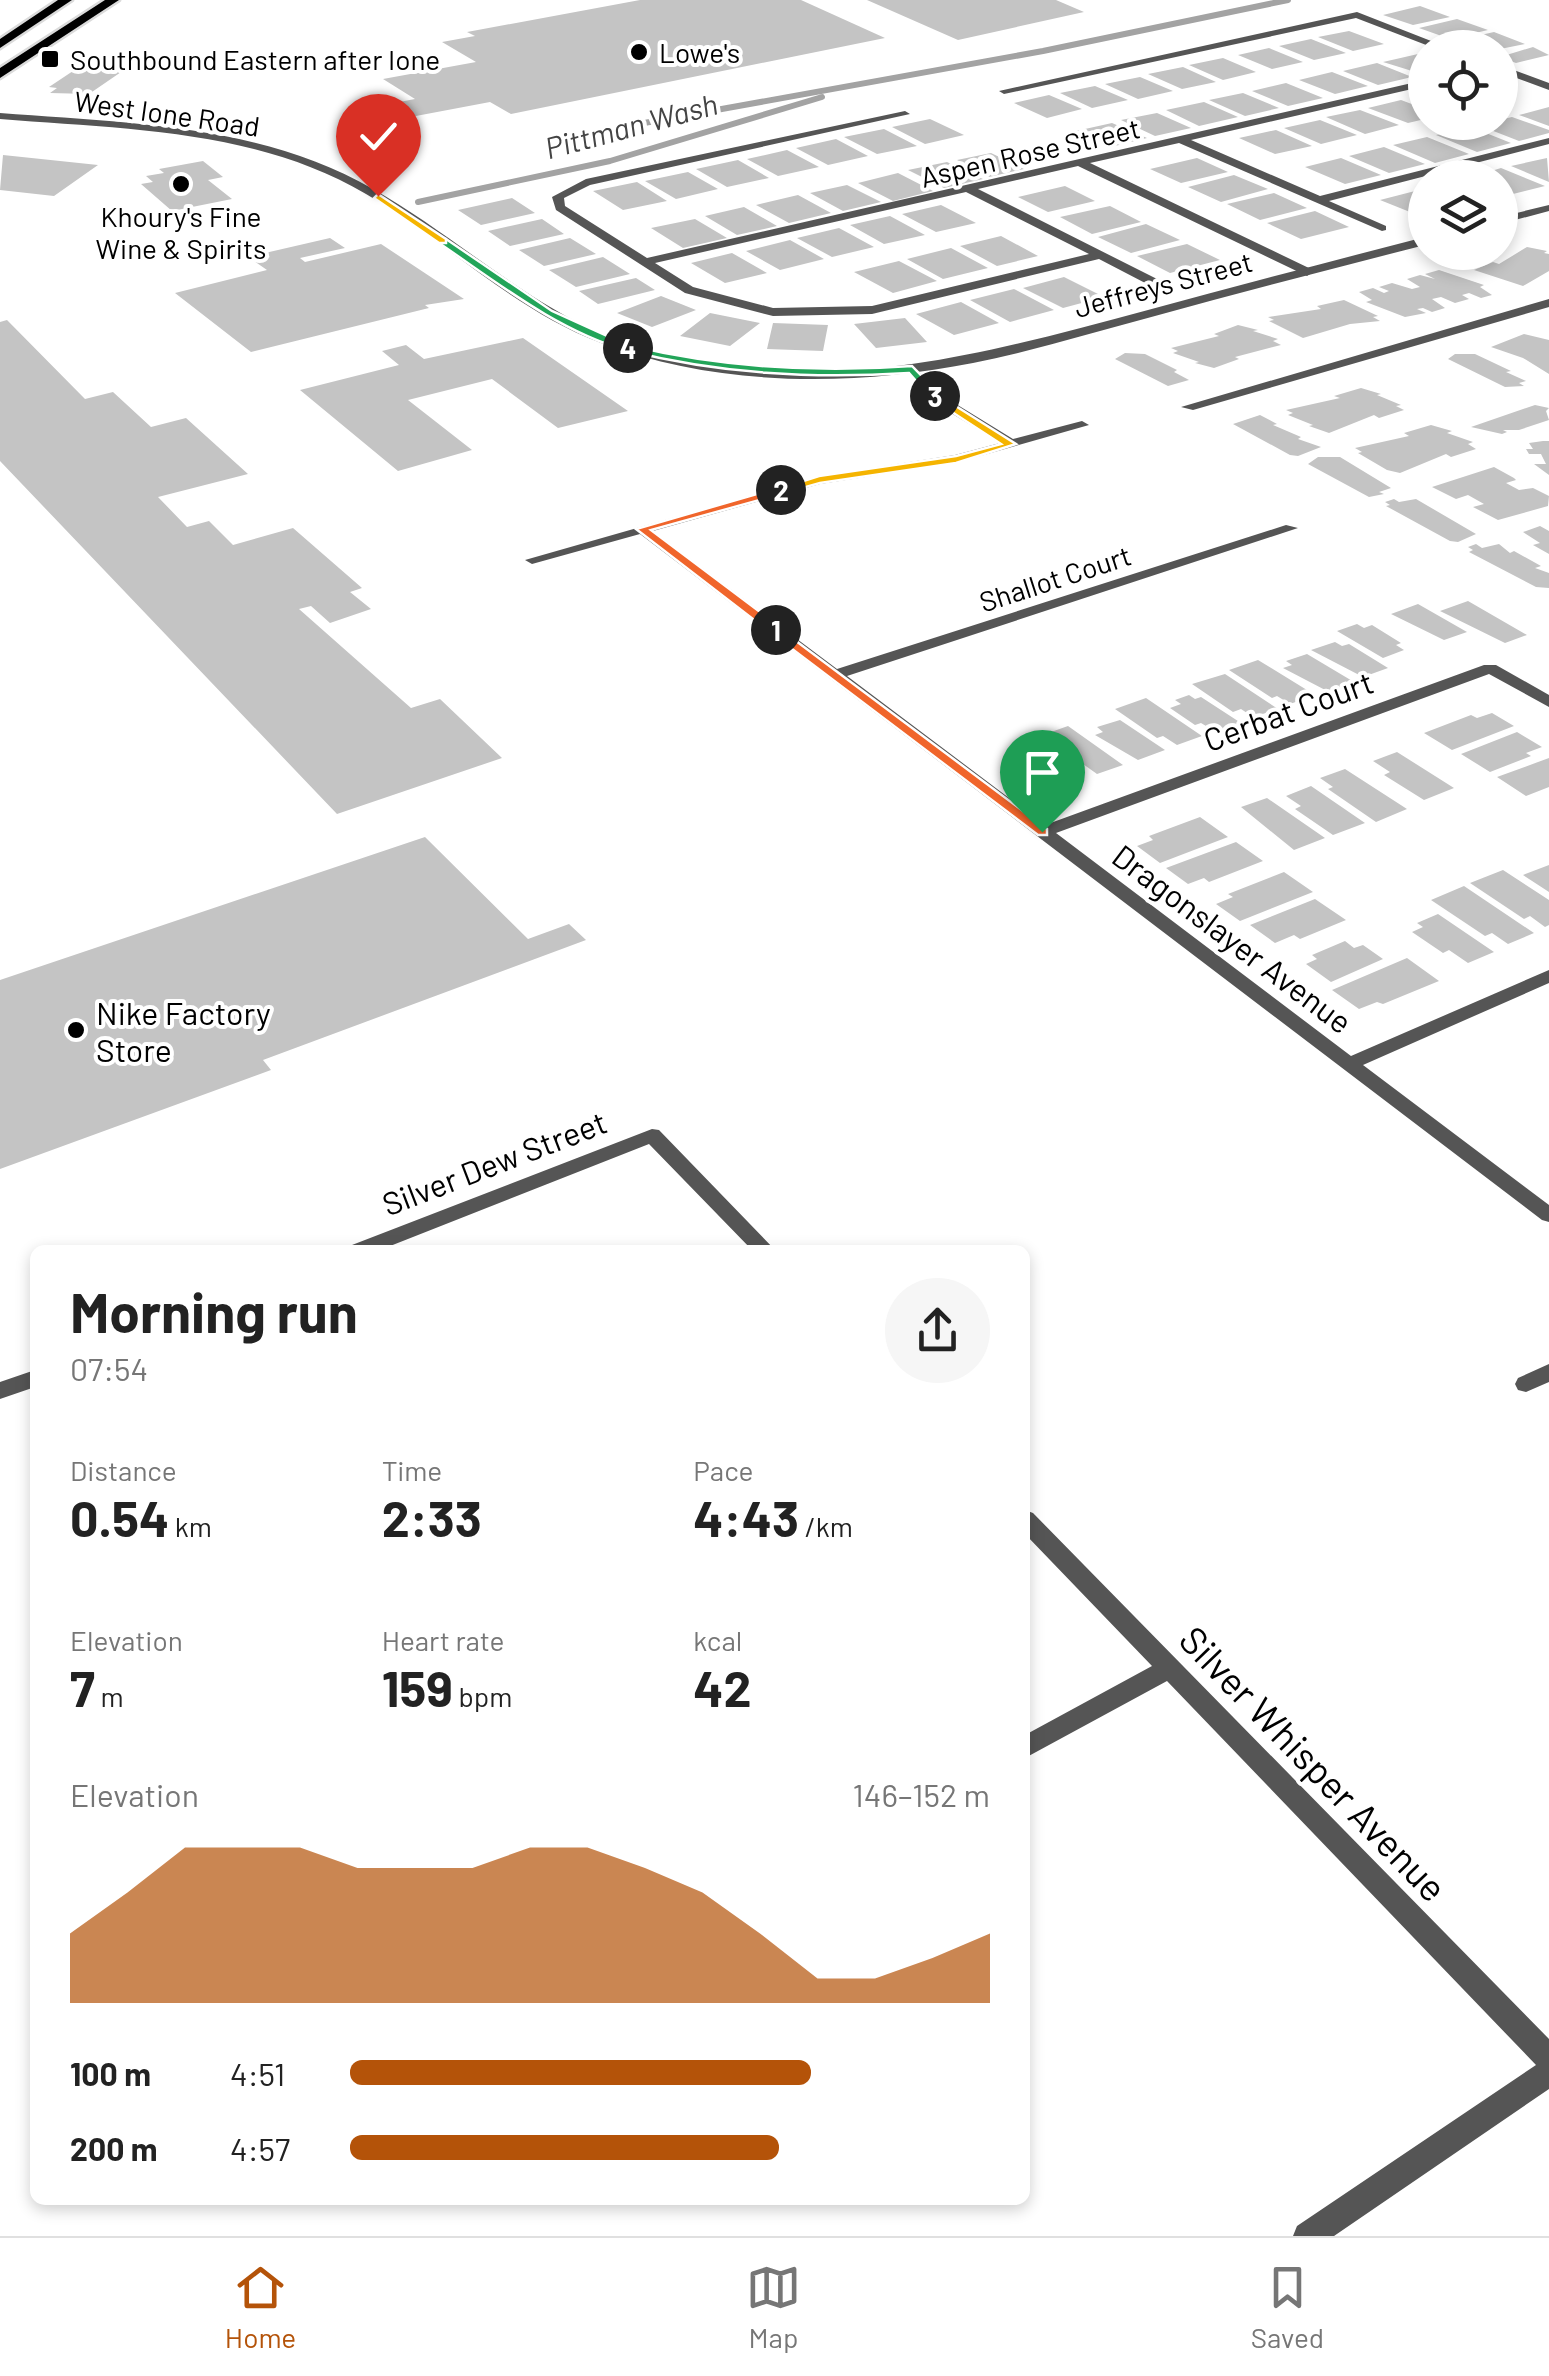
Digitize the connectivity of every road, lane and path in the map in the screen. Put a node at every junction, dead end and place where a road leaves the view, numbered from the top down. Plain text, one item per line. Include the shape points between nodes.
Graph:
1 (66, 0) edge
2 (113, 0) edge
3 (1408, 34) edge
4 (0, 44) edge
5 (0, 74) edge
6 (1518, 75) edge
7 (1549, 86) edge
8 (1408, 87) edge
9 (1004, 91) dead end
10 (905, 114) dead end
11 (0, 116) edge
12 (1182, 140) junction
13 (1549, 142) edge
14 (1080, 163) junction
15 (969, 189) junction
16 (1319, 200) junction
17 (1549, 208) edge
18 (1518, 216) edge
19 (1382, 228) dead end
20 (1408, 245) edge
21 (1102, 256) junction
22 (644, 262) junction
23 (1307, 272) junction
24 (1153, 282) dead end
25 (1549, 303) edge
26 (912, 369) junction
27 (1188, 407) dead end
28 (1082, 424) dead end
29 (1011, 444) junction
30 (1291, 528) dead end
31 (642, 529) junction
32 (532, 560) dead end
33 (835, 675) junction
34 (1549, 702) edge
35 (1042, 832) junction
36 (1549, 976) edge
37 (1349, 1064) junction
38 (1549, 1215) edge
39 (373, 1245) edge
40 (759, 1245) edge
41 (1549, 1372) edge
42 (30, 1380) edge
43 (1526, 1384) dead end
44 (0, 1392) edge
45 (1030, 1524) edge
46 (1170, 1668) junction
47 (1030, 1744) edge
48 (1549, 2058) edge
49 (1549, 2073) edge
50 (1308, 2236) edge

1 - 4 main road
2 - 5 main road
3 - 9 street via 1357,15
6 - 7 street
8 - 12 street, Aspen Rose Street
10 - 22 street via 621,172 558,197 560,208
11 - 26 street, West Ione Road via 164,130 239,143 331,172 378,196 548,313 603,340 750,371
12 - 14 street, Aspen Rose Street
12 - 16 street
13 - 16 street
14 - 15 street, Aspen Rose Street
14 - 23 street
15 - 21 street
15 - 22 street, Aspen Rose Street
16 - 19 street
17 - 18 street
20 - 23 street, Jeffreys Street
21 - 22 street via 872,310 773,312 689,290
21 - 24 street
23 - 26 street, Jeffreys Street via 972,360
25 - 27 street
26 - 29 street via 938,400
28 - 29 street
29 - 31 street via 819,480
30 - 33 street, Shallot Court
31 - 32 street
31 - 33 street, Dragonslayer Avenue
33 - 35 street, Dragonslayer Avenue
34 - 35 street, Cerbat Court via 1490,668
35 - 37 street, Dragonslayer Avenue
36 - 37 street
37 - 38 street, Dragonslayer Avenue
39 - 40 street, Silver Dew Street via 652,1135
41 - 43 street
42 - 44 street
45 - 46 street, Silver Whisper Avenue
46 - 47 street
46 - 48 street, Silver Whisper Avenue
49 - 50 street

